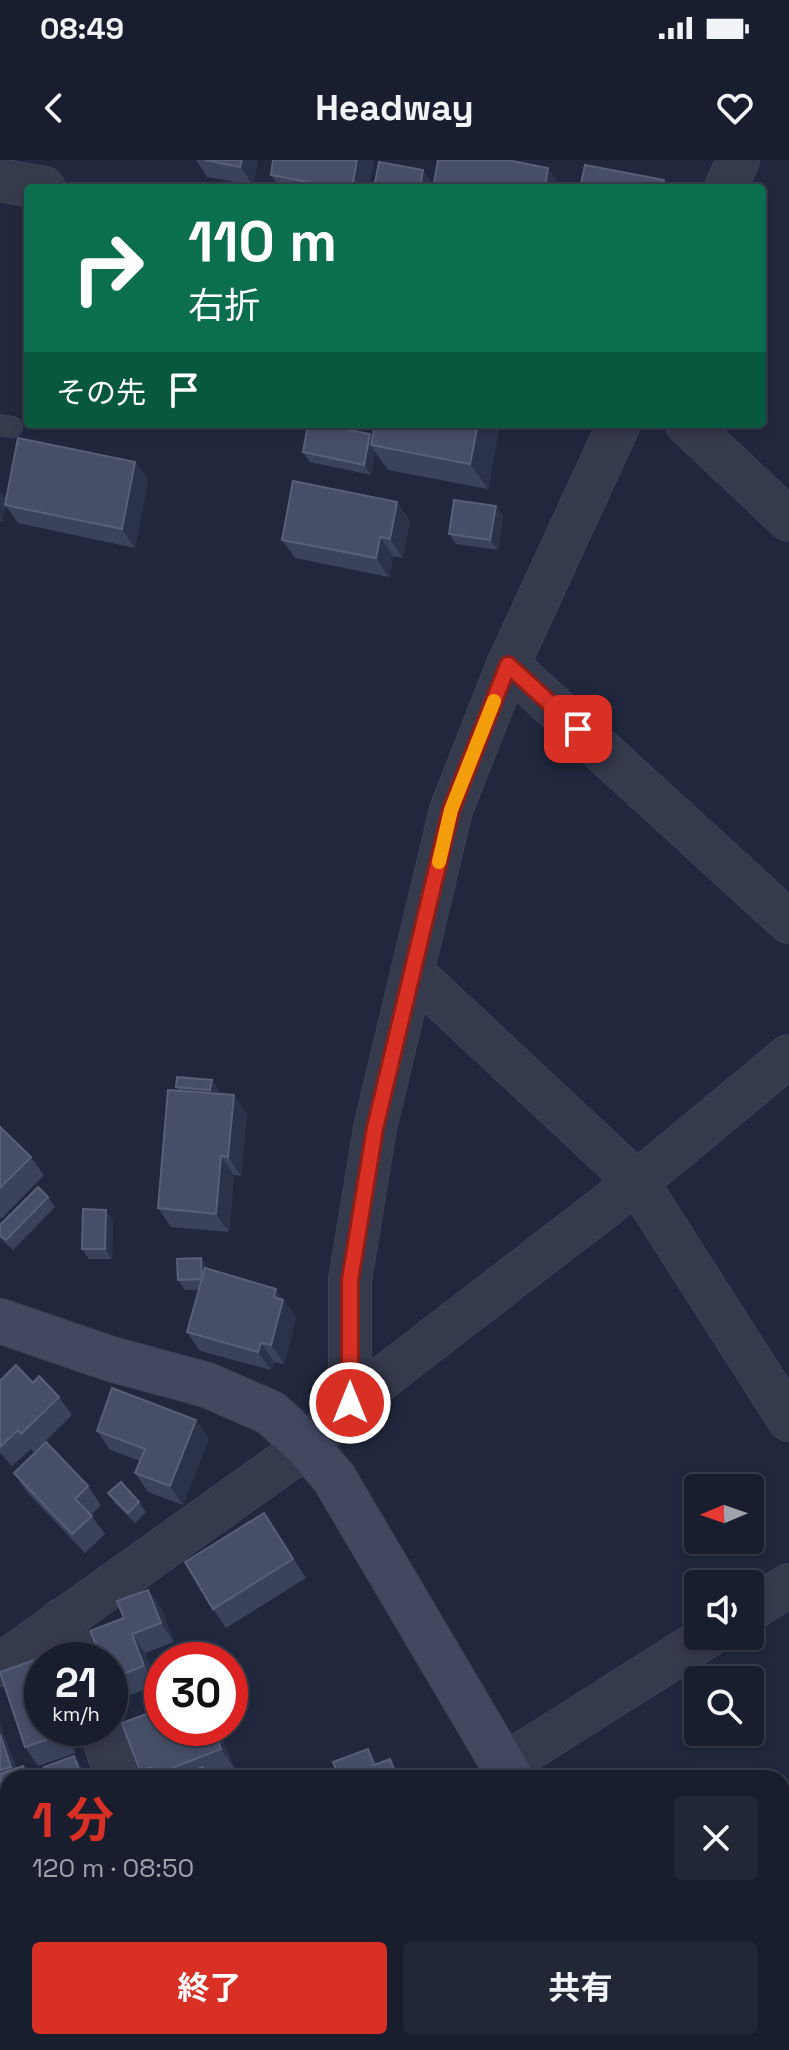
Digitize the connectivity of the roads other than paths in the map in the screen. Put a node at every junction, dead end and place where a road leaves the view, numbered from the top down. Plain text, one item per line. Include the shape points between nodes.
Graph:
1 (738, 160) edge
2 (0, 180) edge
3 (24, 184) edge
4 (728, 184) edge
5 (617, 428) edge
6 (691, 428) edge
7 (789, 520) edge
8 (508, 665) junction
9 (789, 922) edge
10 (412, 972) junction
11 (789, 1056) edge
12 (637, 1182) junction
13 (0, 1321) edge
14 (350, 1403) junction
15 (789, 1420) edge
16 (307, 1446) junction
17 (789, 1585) edge
18 (764, 1601) edge
19 (61, 1620) junction
20 (69, 1642) edge
21 (687, 1650) edge
22 (0, 1665) edge
23 (106, 1746) edge
24 (114, 1770) edge
25 (507, 1770) edge
26 (511, 1770) edge

1 - 4 street
2 - 3 street
5 - 8 street
6 - 7 street
8 - 9 street
8 - 10 street via 451,810
10 - 12 street
10 - 14 street via 375,1128 350,1280
11 - 12 street
12 - 14 street
12 - 15 street
13 - 16 street via 207,1385 271,1413
14 - 16 street
16 - 19 street
16 - 25 street via 334,1478
17 - 18 street
19 - 20 street
19 - 22 street
21 - 26 street
23 - 24 street

